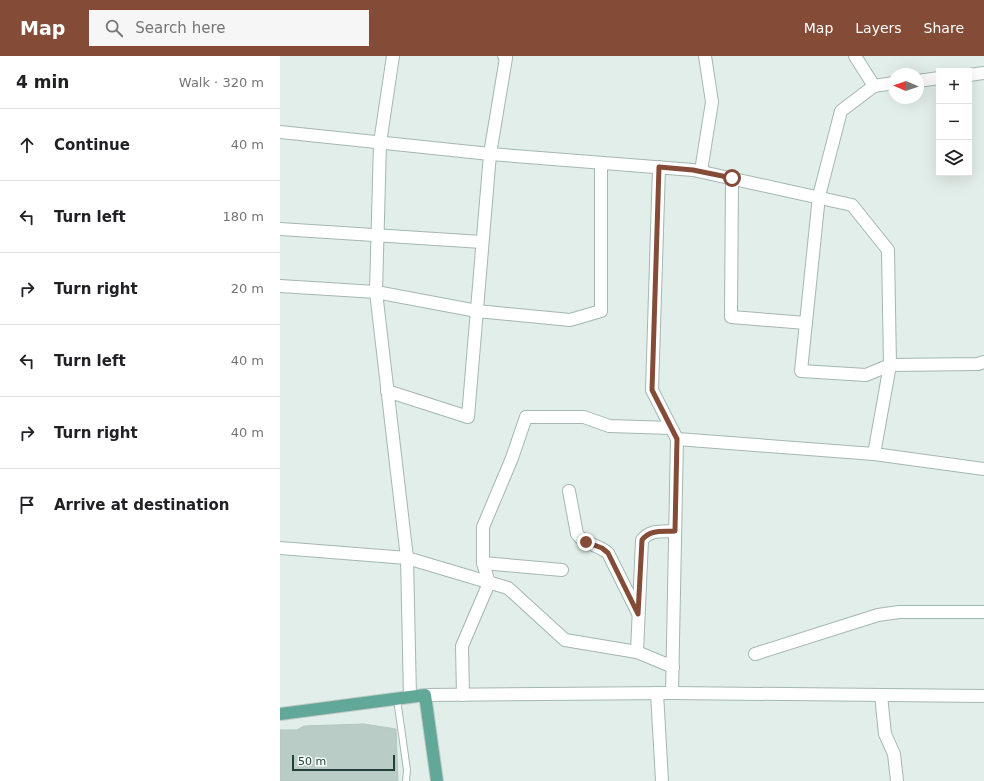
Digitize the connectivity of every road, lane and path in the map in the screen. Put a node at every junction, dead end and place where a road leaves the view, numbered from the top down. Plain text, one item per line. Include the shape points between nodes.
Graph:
1 (393, 56) edge
2 (504, 56) edge
3 (705, 56) edge
4 (855, 56) edge
5 (984, 73) edge
6 (972, 75) edge
7 (936, 78) edge
8 (924, 80) edge
9 (888, 84) edge
10 (874, 86) junction
11 (280, 132) edge
12 (380, 143) junction
13 (490, 154) junction
14 (601, 163) junction
15 (659, 167) junction
16 (701, 172) junction
17 (732, 178) junction
18 (819, 196) junction
19 (280, 229) edge
20 (377, 235) junction
21 (482, 242) junction
22 (280, 286) edge
23 (376, 292) junction
24 (477, 311) junction
25 (806, 323) junction
26 (984, 362) edge
27 (890, 364) junction
28 (387, 391) junction
29 (674, 434) junction
30 (874, 454) junction
31 (984, 469) edge
32 (569, 491) dead end
33 (675, 531) junction
34 (280, 548) edge
35 (407, 558) junction
36 (483, 563) junction
37 (562, 570) dead end
38 (489, 582) junction
39 (984, 612) edge
40 (638, 614) junction
41 (637, 652) junction
42 (756, 654) dead end
43 (672, 667) junction
44 (657, 693) junction
45 (672, 693) junction
46 (425, 695) junction
47 (463, 695) junction
48 (881, 695) junction
49 (984, 696) edge
50 (410, 697) junction
51 (397, 699) junction
52 (280, 714) edge
53 (406, 781) edge
54 (437, 781) edge
55 (662, 781) edge
56 (897, 781) edge

1 - 12 street
2 - 13 street via 506,58
3 - 16 street via 712,102
4 - 10 street
5 - 6 street
7 - 8 street
9 - 10 street
10 - 18 street via 841,111
11 - 12 street
12 - 13 street
12 - 20 street
13 - 14 street
13 - 21 street
14 - 15 street
14 - 24 street via 601,311 570,320
15 - 16 street
15 - 29 street via 652,390
16 - 17 street
17 - 18 street
17 - 25 street via 731,317
18 - 25 street
18 - 27 street via 852,205 888,250
19 - 20 street
20 - 21 street
20 - 23 street
21 - 24 street
22 - 23 street
23 - 24 street
23 - 28 street
24 - 28 street via 468,417
25 - 27 street via 800,371 866,375
26 - 27 street
27 - 30 street
28 - 35 street
29 - 30 street
29 - 33 street
29 - 36 street via 609,426 584,417 526,417 483,528
30 - 31 street
32 - 40 street via 577,534 608,553
33 - 40 street via 654,532 642,540
33 - 43 street
34 - 35 street
35 - 38 street
35 - 50 street
36 - 37 street
36 - 38 street
38 - 41 street via 508,588 565,640
38 - 47 street via 462,646
39 - 42 street via 899,612 878,615
40 - 41 street
41 - 43 street
43 - 45 street
44 - 45 street
44 - 47 street
44 - 55 street
45 - 48 street
46 - 47 street
46 - 50 main road
46 - 54 main road
48 - 49 street
48 - 56 street via 885,734 894,754
50 - 51 main road
51 - 52 main road
51 - 53 lane via 407,770

